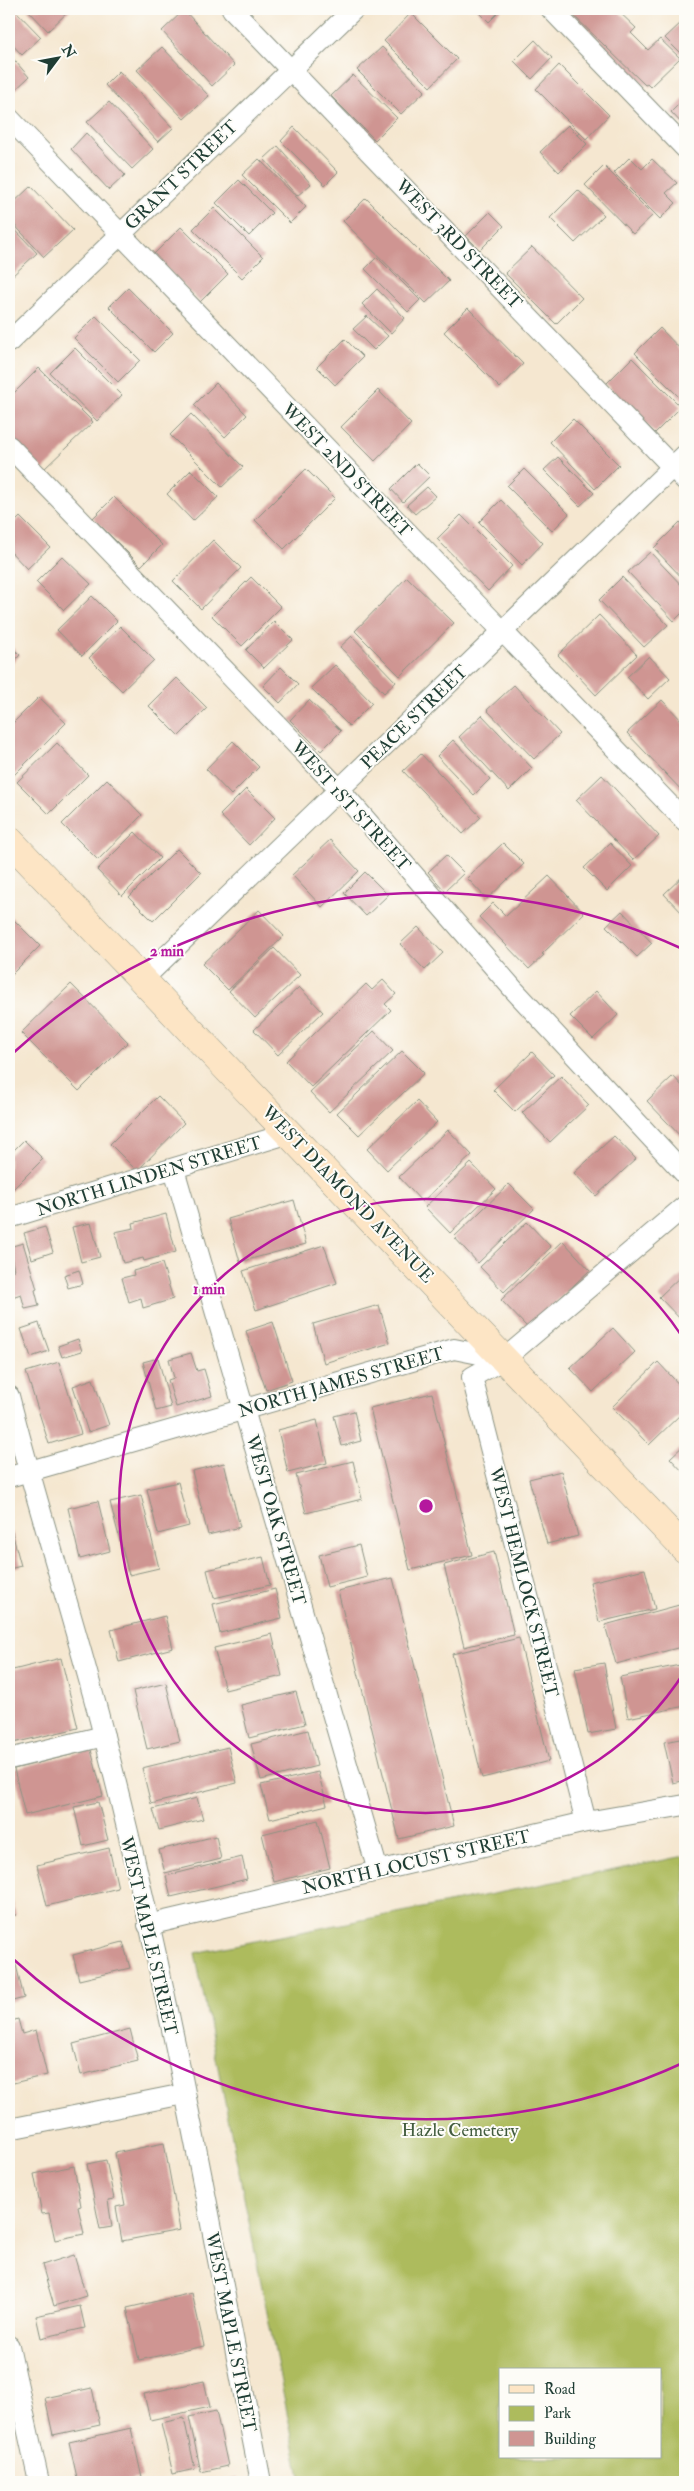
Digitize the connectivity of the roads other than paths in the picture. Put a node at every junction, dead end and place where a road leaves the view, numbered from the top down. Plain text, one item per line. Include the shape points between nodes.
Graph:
1 (232, 9) edge
2 (354, 9) edge
3 (551, 9) edge
4 (291, 70) junction
5 (9, 118) edge
6 (685, 148) edge
7 (120, 234) junction
8 (9, 342) edge
9 (9, 446) edge
10 (681, 467) edge
11 (503, 632) junction
12 (339, 789) junction
13 (685, 821) edge
14 (9, 840) edge
15 (142, 979) junction
16 (290, 1133) junction
17 (174, 1169) junction
18 (685, 1174) edge
19 (685, 1206) edge
20 (9, 1218) edge
21 (504, 1359) junction
22 (9, 1396) edge
23 (244, 1410) junction
24 (28, 1471) junction
25 (9, 1478) edge
26 (685, 1548) edge
27 (104, 1736) junction
28 (9, 1759) edge
29 (685, 1805) edge
30 (586, 1822) junction
31 (378, 1871) junction
32 (148, 1926) junction
33 (184, 2094) junction
34 (9, 2129) edge
35 (9, 2346) edge
36 (40, 2482) edge
37 (261, 2482) edge

1 - 4 street, WEST 3RD STREET
2 - 4 street, GRANT STREET
3 - 6 street
4 - 7 street, GRANT STREET
4 - 10 street, WEST 3RD STREET
5 - 7 street, WEST 2ND STREET
7 - 8 street, GRANT STREET
7 - 11 street, WEST 2ND STREET
9 - 12 street, WEST 1ST STREET
10 - 11 street, PEACE STREET
11 - 12 street, PEACE STREET
11 - 13 street, WEST 2ND STREET
12 - 15 street, PEACE STREET
12 - 18 street, WEST 1ST STREET via 514,990
14 - 15 street, WEST DIAMOND AVENUE
15 - 16 street, WEST DIAMOND AVENUE
16 - 17 street, NORTH LINDEN STREET
16 - 21 street, WEST DIAMOND AVENUE
17 - 20 street, NORTH LINDEN STREET
17 - 23 street, WEST OAK STREET
19 - 21 street
21 - 23 street, NORTH JAMES STREET via 454,1349
21 - 26 street, WEST DIAMOND AVENUE
21 - 30 street, WEST HEMLOCK STREET via 472,1377
22 - 24 street, WEST MAPLE STREET
23 - 24 street, NORTH JAMES STREET
23 - 31 street, WEST OAK STREET
24 - 25 street, NORTH JAMES STREET
24 - 27 street, WEST MAPLE STREET
27 - 28 street
27 - 32 street, WEST MAPLE STREET
29 - 30 street, NORTH LOCUST STREET
30 - 31 street, NORTH LOCUST STREET
31 - 32 street, NORTH LOCUST STREET
32 - 33 street, WEST MAPLE STREET
33 - 34 street
33 - 37 street, WEST MAPLE STREET
35 - 36 street

